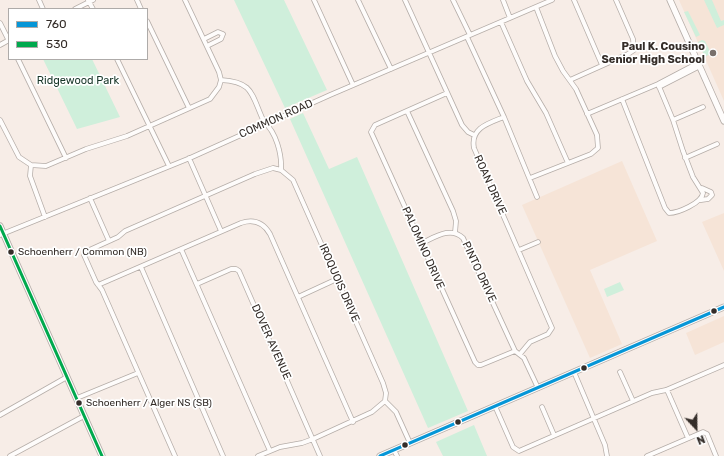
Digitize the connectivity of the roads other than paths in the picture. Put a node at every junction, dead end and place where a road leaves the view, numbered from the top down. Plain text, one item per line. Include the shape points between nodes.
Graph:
1 (185, 0) edge
2 (314, 0) edge
3 (358, 0) edge
4 (405, 0) edge
5 (453, 0) edge
6 (503, 0) edge
7 (551, 0) edge
8 (574, 0) edge
9 (616, 0) edge
10 (670, 0) edge
11 (90, 1) edge
12 (536, 7) junction
13 (77, 8) edge
14 (510, 18) junction
15 (501, 22) junction
16 (0, 23) edge
17 (148, 24) edge
18 (468, 36) junction
19 (8, 39) edge
20 (204, 39) junction
21 (207, 46) junction
22 (430, 52) junction
23 (18, 60) edge
24 (117, 60) edge
25 (699, 64) junction
26 (602, 65) junction
27 (390, 69) junction
28 (221, 80) junction
29 (570, 80) junction
30 (353, 85) junction
31 (659, 85) junction
32 (448, 93) junction
33 (622, 99) junction
34 (703, 107) dead end
35 (189, 108) junction
36 (407, 111) junction
37 (587, 114) junction
38 (504, 117) junction
39 (0, 120) edge
40 (673, 120) junction
41 (724, 121) edge
42 (266, 123) junction
43 (150, 126) junction
44 (474, 135) junction
45 (717, 144) dead end
46 (66, 158) junction
47 (189, 158) junction
48 (685, 158) junction
49 (568, 163) junction
50 (30, 165) junction
51 (169, 166) junction
52 (281, 170) junction
53 (530, 178) junction
54 (702, 188) junction
55 (206, 196) junction
56 (537, 196) dead end
57 (90, 198) junction
58 (701, 200) junction
59 (45, 217) junction
60 (0, 226) edge
61 (221, 231) junction
62 (455, 232) junction
63 (2, 234) edge
64 (109, 241) junction
65 (538, 242) dead end
66 (422, 243) junction
67 (182, 249) junction
68 (519, 250) junction
69 (140, 267) junction
70 (337, 279) junction
71 (197, 284) junction
72 (98, 285) junction
73 (298, 297) junction
74 (724, 307) edge
75 (515, 351) junction
76 (520, 354) junction
77 (724, 365) edge
78 (574, 372) junction
79 (620, 372) dead end
80 (138, 373) junction
81 (67, 377) junction
82 (538, 388) junction
83 (667, 390) junction
84 (77, 398) junction
85 (384, 401) junction
86 (633, 401) junction
87 (495, 406) junction
88 (542, 407) dead end
89 (0, 415) edge
90 (84, 416) junction
91 (594, 418) junction
92 (353, 422) junction
93 (554, 435) junction
94 (688, 438) junction
95 (313, 439) junction
96 (410, 443) junction
97 (394, 450) junction
98 (270, 451) junction
99 (656, 454) edge
100 (10, 456) edge
101 (102, 456) edge
102 (175, 456) edge
103 (224, 456) edge
104 (258, 456) edge
105 (320, 456) edge
106 (380, 456) edge
107 (397, 456) edge
108 (607, 456) edge
109 (647, 456) edge
110 (716, 456) edge

1 - 20 street
2 - 30 street
3 - 27 street
4 - 22 street
5 - 18 street
6 - 14 street
7 - 12 street, COMMON ROAD
8 - 26 street
9 - 26 street via 633,39 634,50
10 - 25 main road
11 - 13 street
12 - 14 street, COMMON ROAD
12 - 29 street via 556,56
14 - 15 street, COMMON ROAD
15 - 18 street, COMMON ROAD
15 - 49 street
16 - 19 street
17 - 35 street
18 - 22 street, COMMON ROAD
18 - 38 street
20 - 21 street
20 - 21 street via 218,32 223,34 222,39
21 - 28 street
22 - 27 street, COMMON ROAD
22 - 32 street
23 - 46 street
24 - 43 street
25 - 31 street
25 - 41 main road
26 - 29 street
27 - 30 street, COMMON ROAD
28 - 35 street via 218,90 212,97
28 - 42 street via 239,82 248,88
29 - 37 street
30 - 42 street, COMMON ROAD
31 - 33 street
31 - 40 street
32 - 36 street
32 - 44 street via 462,125
33 - 37 street
33 - 58 street via 668,213
34 - 40 street
35 - 43 street
36 - 62 street, PINTO DRIVE via 453,212 456,221
36 - 66 street, PALOMINO DRIVE via 371,129
37 - 49 street via 597,135 598,148
38 - 44 street via 482,126
38 - 53 street
39 - 50 street via 16,152
40 - 48 street
42 - 47 street, COMMON ROAD
42 - 52 street via 281,153
43 - 46 street
43 - 51 street
44 - 68 street, ROAN DRIVE via 475,152
45 - 48 street
46 - 50 street via 46,166
47 - 51 street, COMMON ROAD
47 - 55 street
48 - 54 street via 695,180
49 - 53 street
50 - 59 street via 30,176
51 - 57 street, COMMON ROAD
52 - 55 street via 273,168 262,171
52 - 70 street, IROQUOIS DRIVE via 292,179
53 - 56 street
54 - 58 street via 704,193
54 - 58 street via 712,195
55 - 61 street
55 - 64 street via 125,231
57 - 59 street, COMMON ROAD
57 - 64 street
59 - 63 street, COMMON ROAD
60 - 63 main road
61 - 67 street
61 - 73 street via 246,221 258,222 269,232
62 - 66 street via 441,234
62 - 75 street, PINTO DRIVE via 464,238 468,245
63 - 81 main road
64 - 72 street via 85,252
65 - 68 street
66 - 75 street, PALOMINO DRIVE via 473,359 478,365
67 - 69 street
67 - 71 street
68 - 76 street, ROAN DRIVE via 552,330 530,342
69 - 72 street
69 - 103 street
70 - 73 street
70 - 85 street, IROQUOIS DRIVE via 385,387
71 - 95 street, DOVER AVENUE via 231,269 239,270
71 - 98 street
72 - 80 street
73 - 92 street
74 - 78 main road
75 - 76 street
76 - 82 street
77 - 83 street
78 - 82 main road
78 - 91 street
79 - 86 street
80 - 84 street
80 - 102 street
81 - 84 main road
81 - 89 street
82 - 87 main road
83 - 86 street
83 - 94 street
84 - 90 main road
85 - 92 street via 376,410
85 - 96 street via 396,412
86 - 91 street
87 - 93 street via 513,447 518,451
87 - 96 main road
88 - 93 street
90 - 100 street
90 - 101 main road
91 - 93 street
91 - 108 street
92 - 95 street
94 - 99 street
94 - 110 street via 704,432
95 - 98 street
95 - 105 street, DOVER AVENUE
96 - 97 main road
97 - 106 main road
97 - 107 street
98 - 104 street
99 - 109 street

